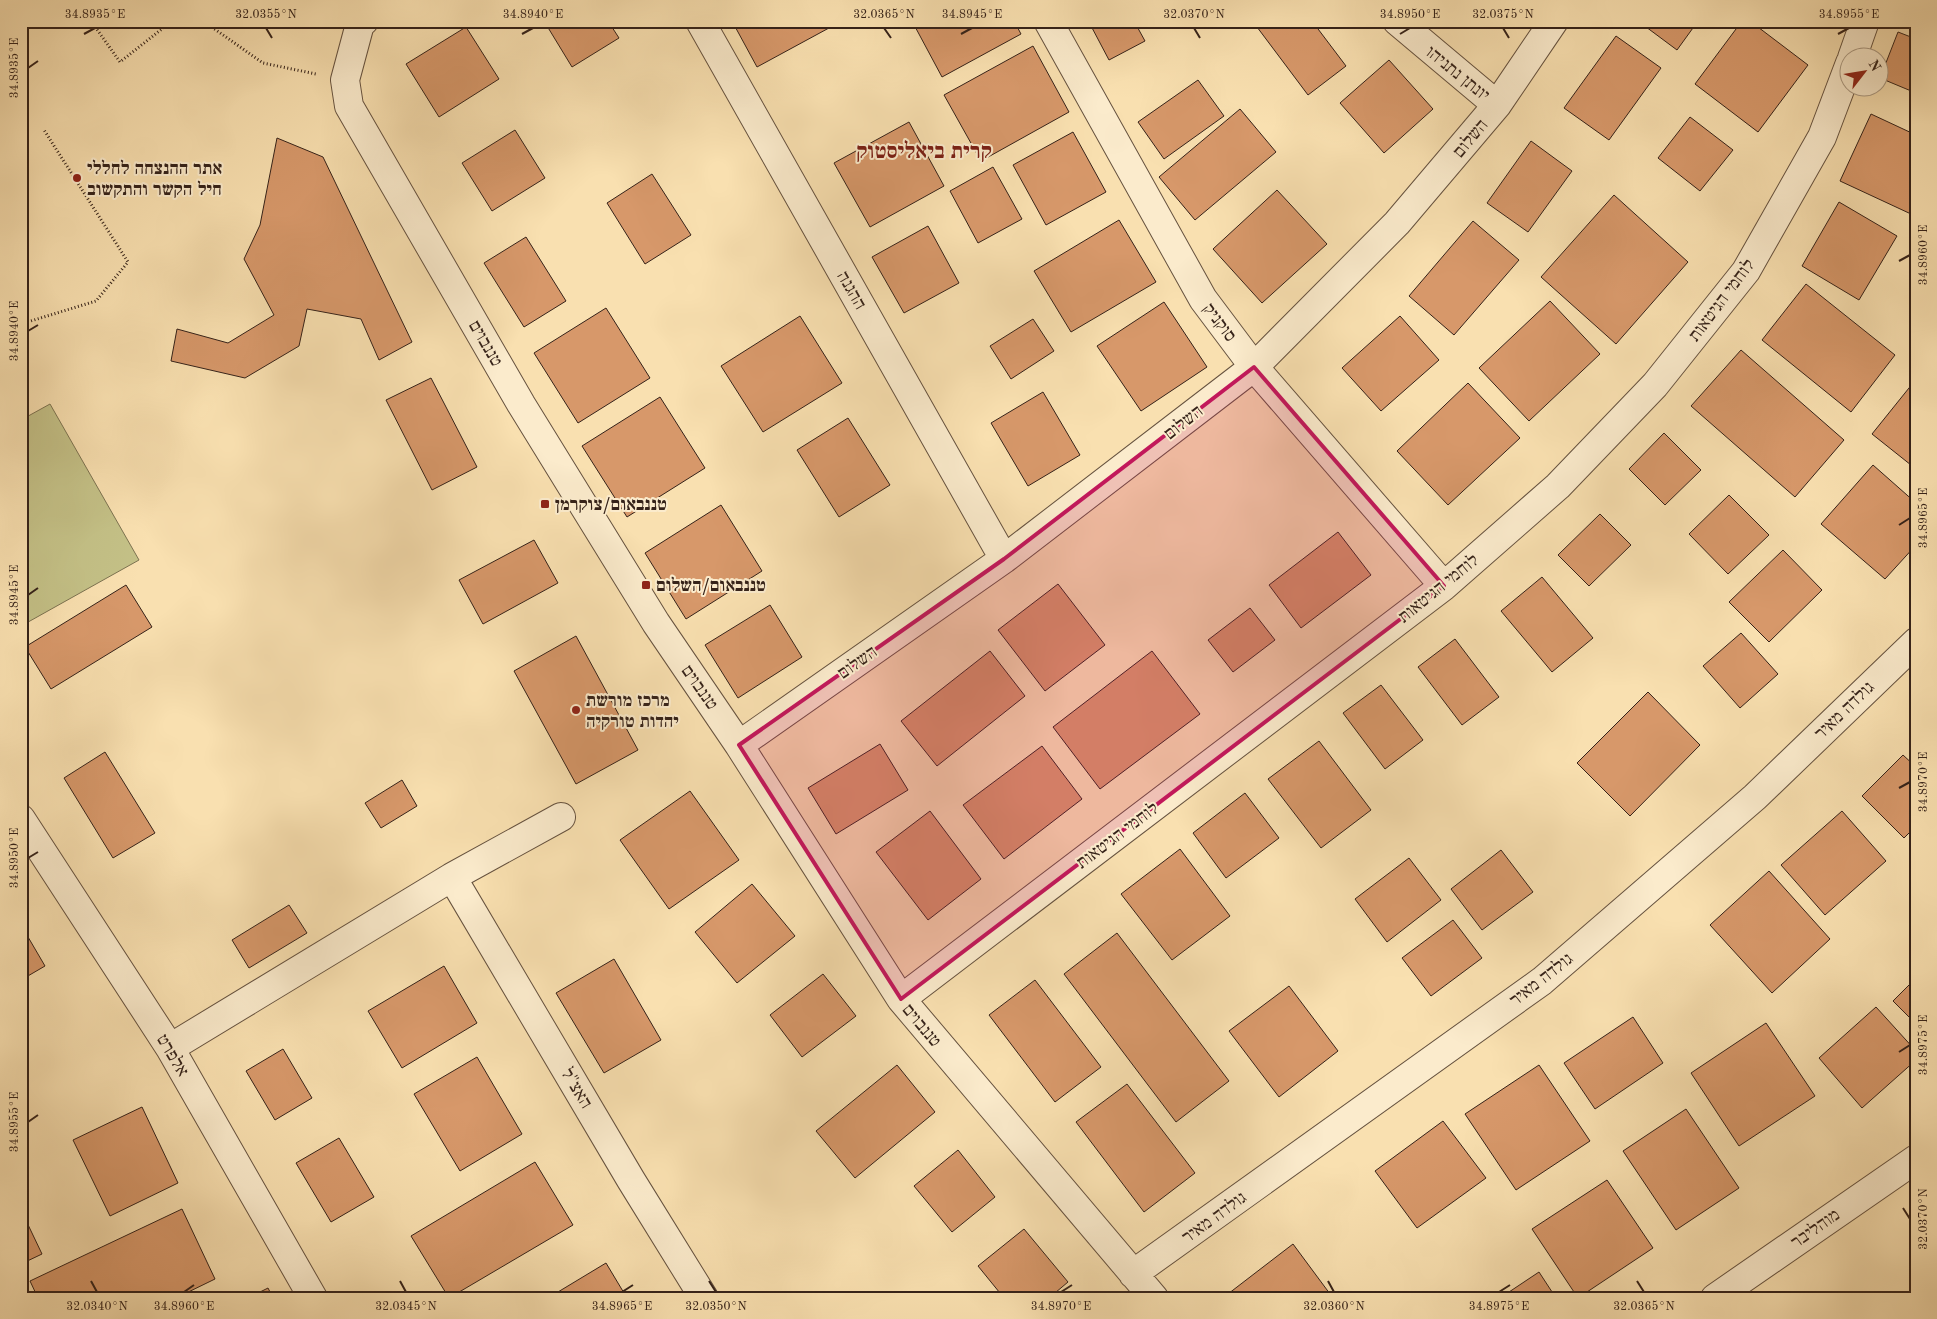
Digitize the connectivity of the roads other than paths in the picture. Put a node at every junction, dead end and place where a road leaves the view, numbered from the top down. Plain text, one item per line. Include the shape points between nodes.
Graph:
1 (700, 21) edge
2 (1048, 21) edge
3 (1397, 21) edge
4 (1554, 21) edge
5 (1865, 21) edge
6 (362, 23) edge
7 (1856, 48) edge
8 (1840, 89) edge
9 (1497, 105) junction
10 (1254, 367) junction
11 (1004, 559) junction
12 (1444, 586) junction
13 (1916, 642) edge
14 (739, 745) junction
15 (561, 817) dead end
16 (21, 819) edge
17 (452, 877) junction
18 (901, 999) junction
19 (170, 1048) junction
20 (1916, 1159) edge
21 (1133, 1274) junction
22 (313, 1298) edge
23 (704, 1298) edge
24 (1154, 1298) edge
25 (1715, 1298) edge

1 - 11 street, ההגנה
2 - 10 street, סוקניק via 1203,299
3 - 9 street, יונתן נתניהו
4 - 9 street, השלום
5 - 7 street
6 - 14 street, טננבוים via 345,80 349,106 521,404 656,623
8 - 12 street, לוחמי הגיטאות via 1822,137 1746,271 1655,385 1558,486
9 - 10 street, השלום via 1397,223
10 - 11 street, השלום
10 - 12 street, סוקניק
11 - 14 street, השלום
12 - 18 street, לוחמי הגיטאות
13 - 21 street, גולדה מאיר via 1755,796 1542,981
14 - 18 street, טננבוים
15 - 17 street
16 - 19 street, אלפרט
17 - 19 street
17 - 23 street, האצ"ל via 630,1180
18 - 21 street, טננבוים
19 - 22 street, אלפרט
20 - 25 street, מוהליבר
21 - 24 street, טננבוים

